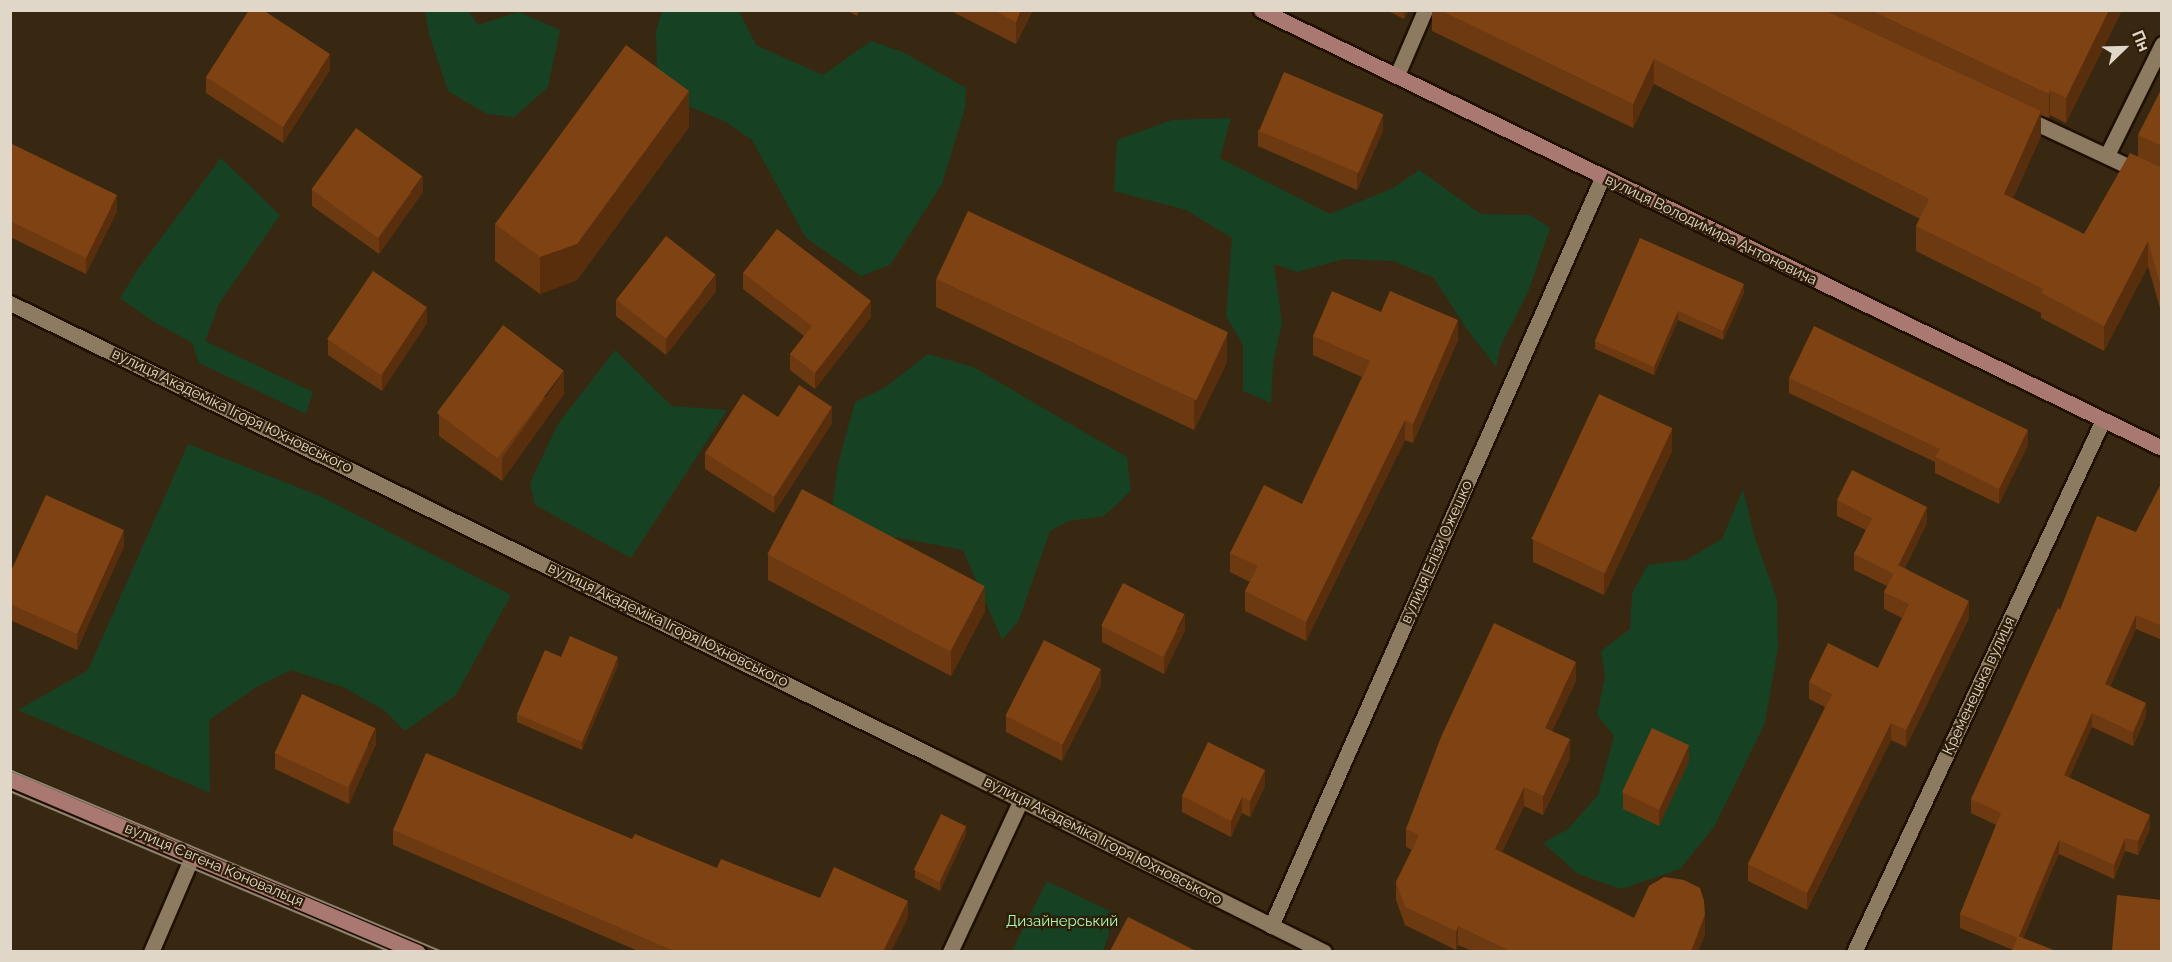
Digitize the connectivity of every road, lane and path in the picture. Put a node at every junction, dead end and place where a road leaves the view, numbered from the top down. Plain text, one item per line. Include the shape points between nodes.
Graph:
1 (1261, 10) edge
2 (1425, 10) edge
3 (2162, 45) edge
4 (1397, 75) junction
5 (2010, 110) edge
6 (2107, 155) junction
7 (1602, 178) junction
8 (2162, 182) edge
9 (10, 303) edge
10 (2103, 420) junction
11 (2162, 448) edge
12 (10, 779) edge
13 (1022, 800) junction
14 (192, 857) junction
15 (1271, 926) junction
16 (151, 951) edge
17 (418, 951) edge
18 (950, 951) edge
19 (1324, 951) edge
20 (1854, 951) edge

1 - 4 main road, вулиця Володимира Антоновича
2 - 4 street
3 - 6 street
4 - 7 main road, вулиця Володимира Антоновича
5 - 6 street
6 - 8 street
7 - 10 main road, вулиця Володимира Антоновича
7 - 15 street, вулиця Елізи Ожешко
9 - 13 street, вулиця Академіка Ігоря Юхновського
10 - 11 main road, вулиця Володимира Антоновича
10 - 20 street, Кременецька вулиця
12 - 14 main road, вулиця Євгена Коновальця
13 - 15 street, вулиця Академіка Ігоря Юхновського
13 - 18 street
14 - 16 street
14 - 17 main road, вулиця Євгена Коновальця
15 - 19 street, вулиця Академіка Ігоря Юхновського

